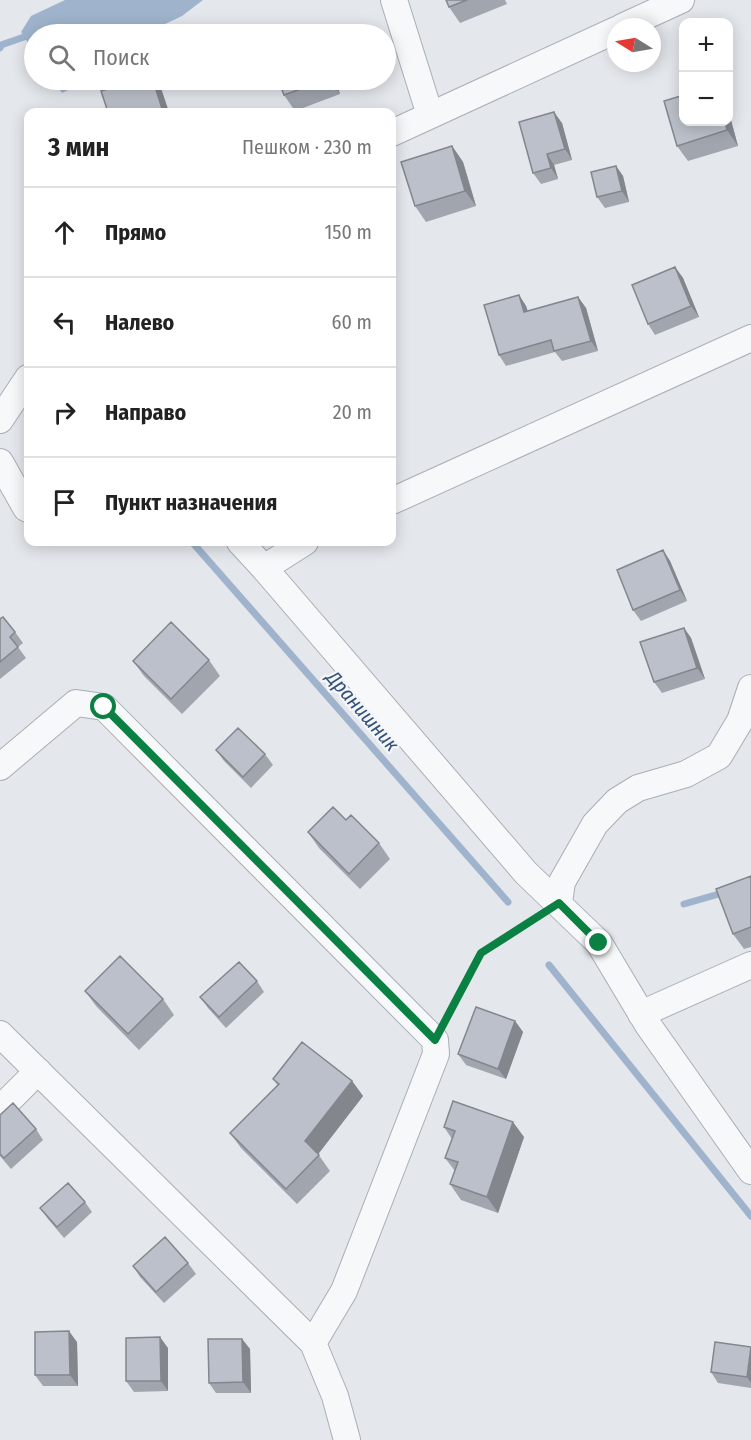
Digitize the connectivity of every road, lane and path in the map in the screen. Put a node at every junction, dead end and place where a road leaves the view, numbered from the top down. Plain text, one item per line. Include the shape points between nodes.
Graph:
1 (394, 0) edge
2 (681, 0) edge
3 (642, 18) edge
4 (607, 34) edge
5 (430, 115) junction
6 (396, 131) edge
7 (751, 338) edge
8 (24, 384) edge
9 (0, 420) edge
10 (0, 462) edge
11 (396, 499) edge
12 (24, 504) edge
13 (244, 546) edge
14 (298, 546) edge
15 (264, 567) junction
16 (751, 688) edge
17 (0, 766) edge
18 (559, 903) junction
19 (751, 965) edge
20 (641, 1014) junction
21 (0, 1034) edge
22 (435, 1040) junction
23 (38, 1071) junction
24 (0, 1109) edge
25 (751, 1171) edge
26 (313, 1343) junction
27 (347, 1440) edge

1 - 5 street
2 - 3 street
4 - 5 street
5 - 6 street
7 - 11 street
8 - 9 street
10 - 12 street
13 - 15 street
14 - 15 street
15 - 18 street via 526,873
16 - 18 street via 740,721 719,756 686,774 638,788 617,801 595,824 562,882
17 - 22 street via 76,703 104,707
18 - 20 street via 599,943
18 - 22 path via 481,953
19 - 20 street
20 - 25 street
21 - 23 street
22 - 26 street via 436,1054 344,1291
23 - 24 street
23 - 26 street
26 - 27 street via 335,1396

